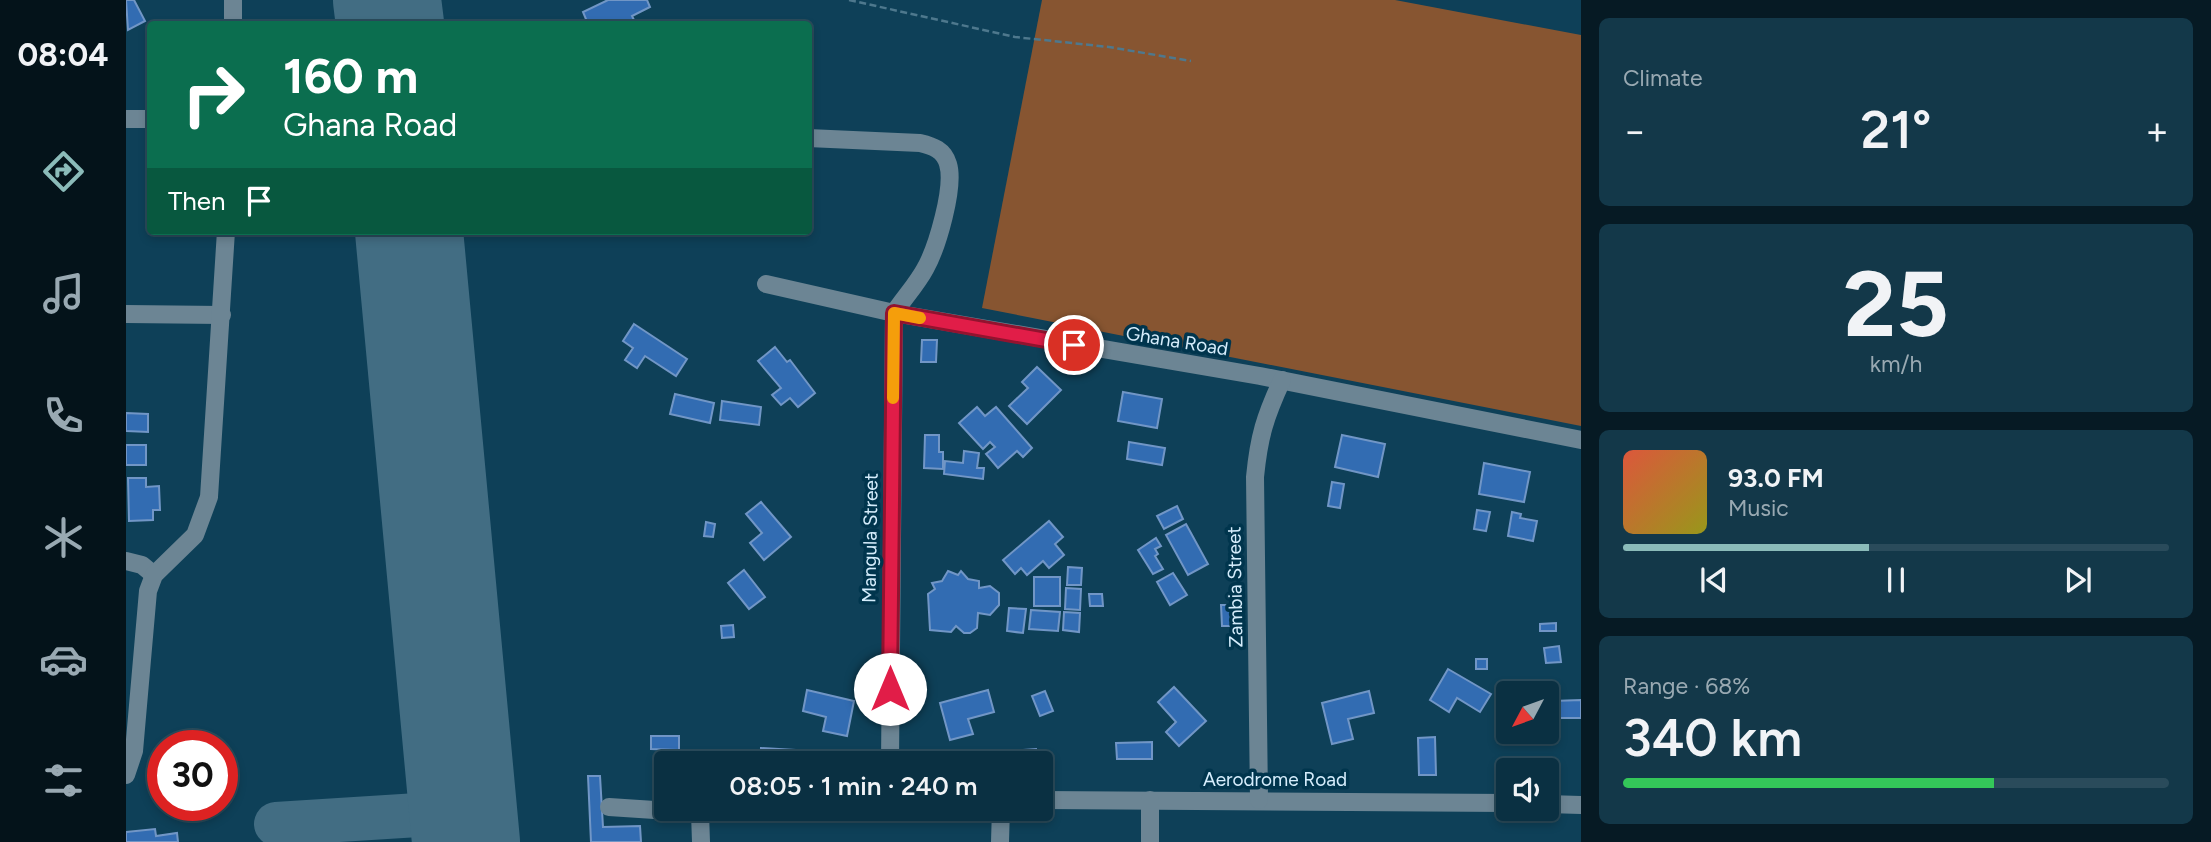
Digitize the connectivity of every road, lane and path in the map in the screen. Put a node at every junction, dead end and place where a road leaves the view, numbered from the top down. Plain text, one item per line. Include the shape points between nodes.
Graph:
1 (233, 0) edge
2 (849, 0) edge
3 (233, 21) edge
4 (1191, 61) dead end
5 (126, 118) edge
6 (147, 119) edge
7 (812, 138) edge
8 (226, 235) edge
9 (766, 284) dead end
10 (894, 313) junction
11 (126, 314) edge
12 (222, 315) junction
13 (1282, 380) junction
14 (1581, 440) edge
15 (126, 561) edge
16 (154, 575) junction
17 (890, 751) edge
18 (126, 775) edge
19 (1053, 800) edge
20 (1150, 800) junction
21 (1259, 800) junction
22 (1496, 803) edge
23 (1559, 804) edge
24 (1581, 805) edge
25 (609, 807) dead end
26 (654, 809) edge
27 (702, 821) edge
28 (1000, 821) edge
29 (701, 842) edge
30 (1000, 842) edge
31 (1150, 842) edge

1 - 3 street
2 - 4 path via 1015,37
5 - 6 street
7 - 10 street via 920,143 943,153 950,179 941,224 926,268
8 - 12 street
9 - 10 street, Ghana Road
10 - 13 street, Ghana Road
10 - 17 street, Mangula Street
11 - 12 street
12 - 16 street via 209,497 195,534
13 - 14 street, Ghana Road
13 - 21 street, Zambia Street via 1262,425 1255,477
15 - 16 street via 142,565
16 - 18 street via 144,612 134,751
19 - 20 street, Aerodrome Road
20 - 21 street, Aerodrome Road
20 - 31 street
21 - 22 street, Aerodrome Road
23 - 24 street
25 - 26 street
27 - 29 street
28 - 30 street

